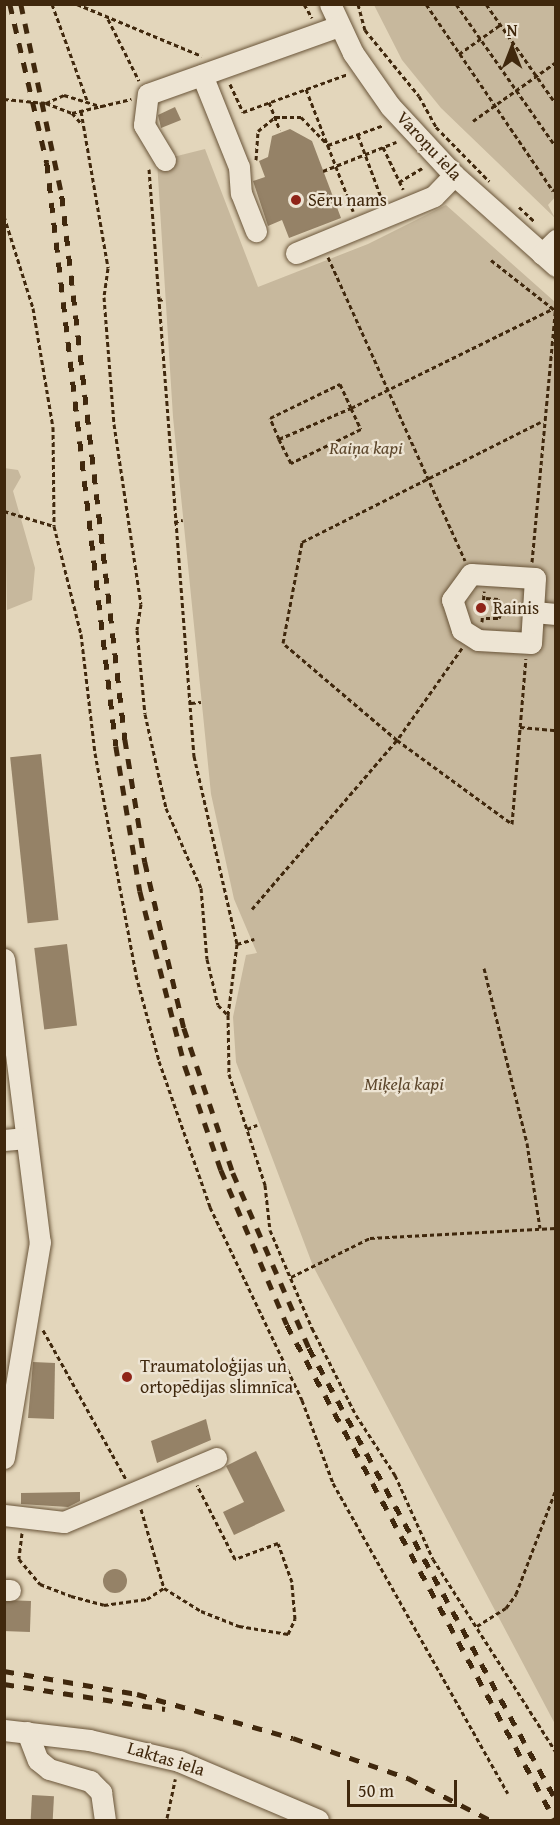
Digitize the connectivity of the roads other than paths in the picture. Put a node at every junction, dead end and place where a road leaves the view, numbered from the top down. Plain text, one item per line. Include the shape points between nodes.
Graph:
1 (330, 4) edge
2 (339, 26) junction
3 (206, 83) junction
4 (157, 160) road end
5 (454, 175) junction
6 (256, 231) dead end
7 (551, 251) edge
8 (296, 253) dead end
9 (534, 612) junction
10 (555, 614) edge
11 (4, 959) edge
12 (15, 1139) edge
13 (4, 1458) edge
14 (216, 1458) dead end
15 (13, 1517) edge
16 (4, 1730) edge
17 (27, 1731) junction
18 (105, 1821) edge
19 (318, 1821) edge

1 - 2 street, Varoņu iela
2 - 3 street via 229,68
2 - 5 street, Varoņu iela via 390,106
3 - 4 street via 148,94 144,125
3 - 6 street via 250,171
5 - 7 street, Varoņu iela
5 - 8 street via 434,195
9 - 9 street via 532,641 527,644 480,625 457,622 452,600 471,574 531,577
9 - 10 street
11 - 12 street
12 - 13 street via 40,1242
14 - 15 street via 64,1521
16 - 17 street, Laktas iela
17 - 18 street via 38,1760 49,1769 90,1780 101,1792
17 - 19 street, Laktas iela via 179,1761

